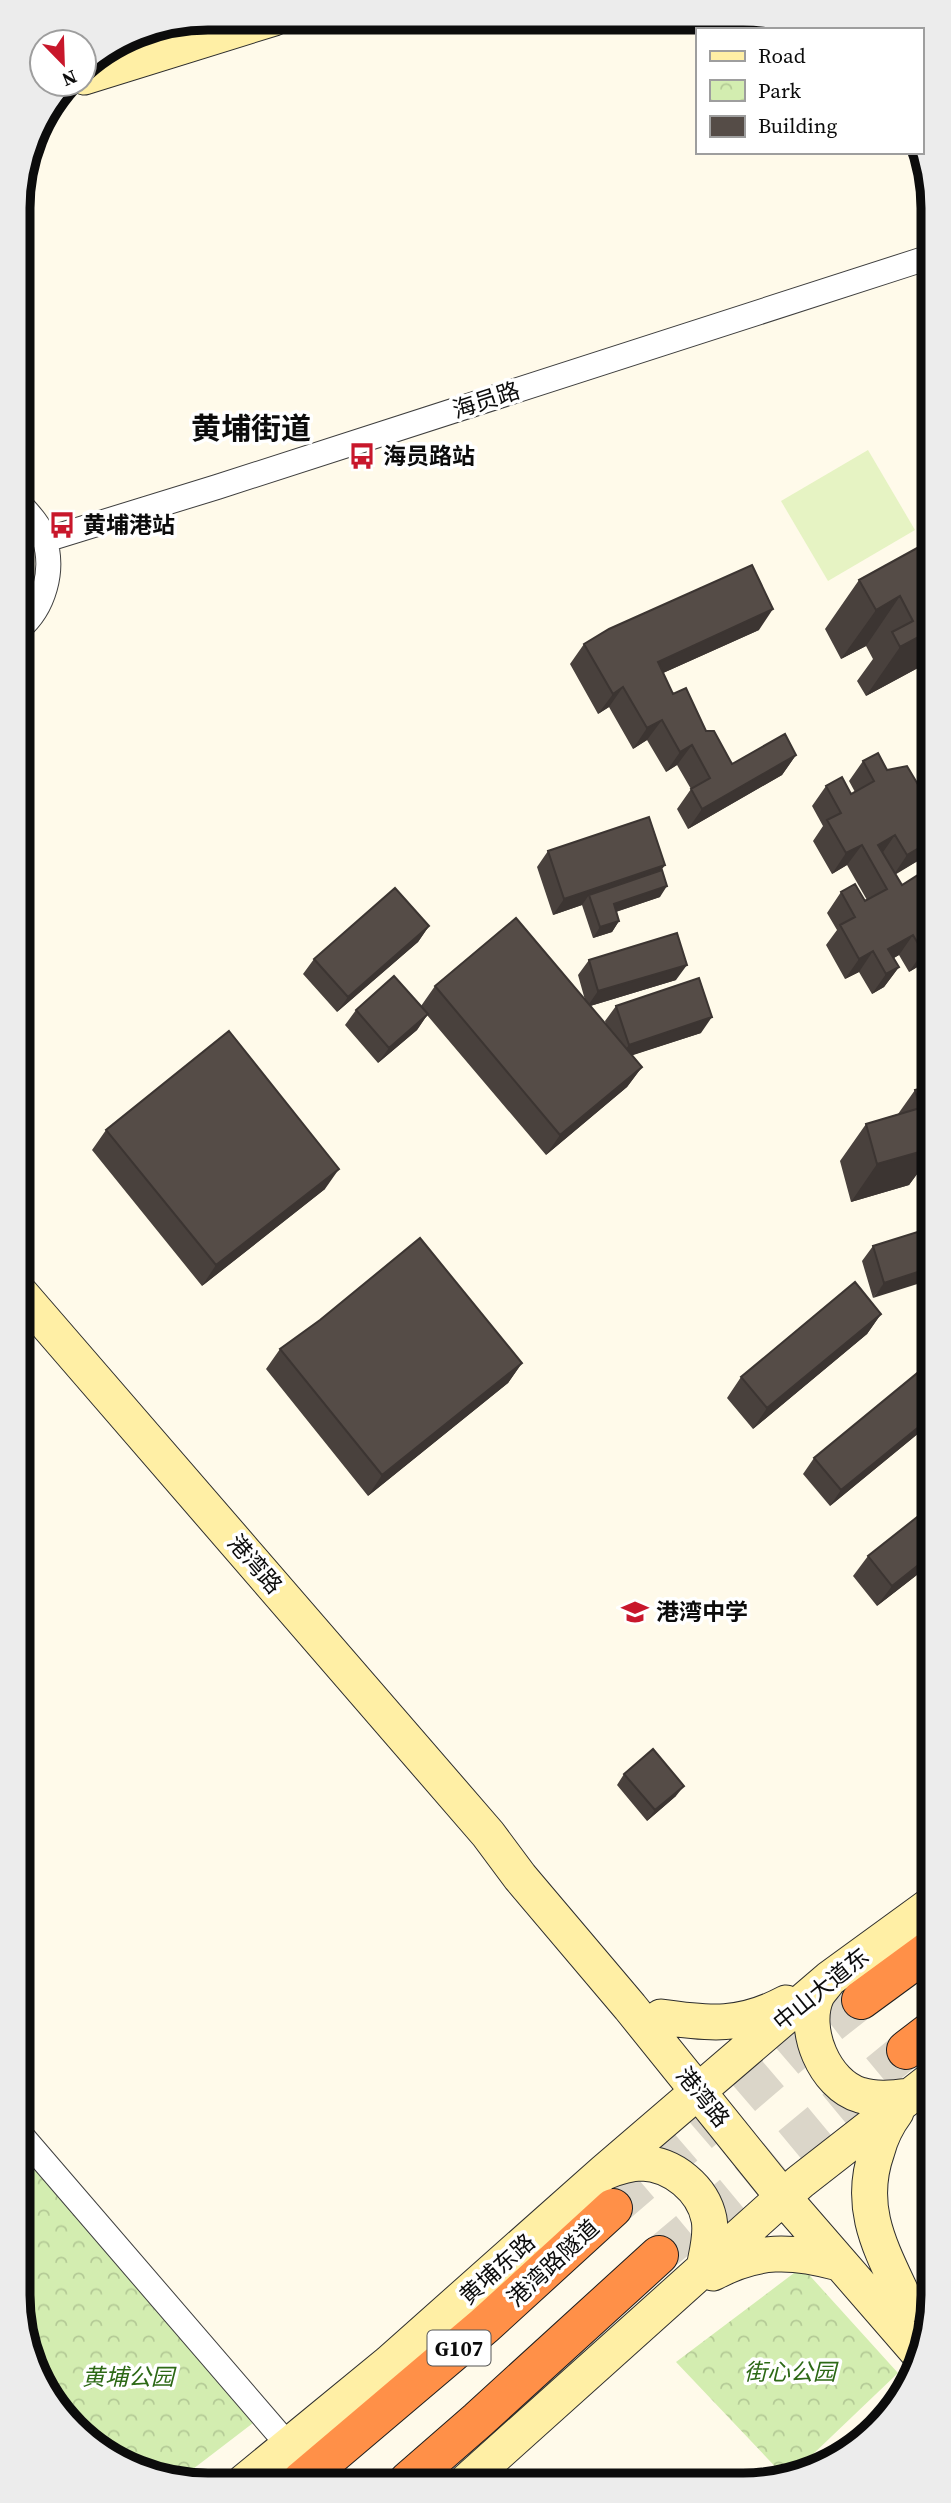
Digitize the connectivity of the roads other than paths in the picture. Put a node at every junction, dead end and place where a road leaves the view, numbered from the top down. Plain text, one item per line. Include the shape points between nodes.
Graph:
1 (235, 30) edge
2 (98, 73) edge
3 (921, 260) edge
4 (30, 515) edge
5 (45, 540) junction
6 (30, 618) edge
7 (30, 1304) edge
8 (488, 1834) junction
9 (921, 1912) edge
10 (921, 1956) edge
11 (829, 1979) junction
12 (861, 2000) tunnel mouth
13 (661, 2017) junction
14 (706, 2086) junction
15 (921, 2087) edge
16 (30, 2145) edge
17 (609, 2190) junction
18 (791, 2190) junction
19 (659, 2255) tunnel mouth
20 (839, 2263) junction
21 (704, 2268) junction
22 (679, 2291) junction
23 (917, 2318) edge
24 (913, 2347) edge
25 (295, 2464) edge
26 (270, 2473) edge
27 (417, 2473) edge
28 (476, 2473) edge

1 - 2 street
3 - 5 street, 海员路
4 - 5 street
5 - 6 street via 49,571 43,598
7 - 8 street, 港湾路
8 - 13 street, 港湾路 via 534,1872
8 - 14 street, 港湾路 via 520,1877
9 - 11 street, 中山大道东
10 - 12 highway
11 - 13 street via 745,2020 694,2022
11 - 14 street, 中山大道东
11 - 15 street via 817,1995 813,2018 818,2049 828,2071 841,2085 876,2098
13 - 14 street, 港湾路
14 - 17 street
14 - 18 street, 港湾路
15 - 18 street
15 - 23 street via 883,2133 869,2179 868,2204 875,2231
16 - 25 street
17 - 21 street via 625,2165 653,2164 691,2185 709,2218
17 - 25 highway, 港湾路隧道 / G107 via 485,2325
18 - 20 street, 港湾路
18 - 21 street
18 - 23 street, 港湾路
19 - 27 highway, G107
20 - 22 street via 793,2253 753,2256
20 - 24 street, 港湾路
21 - 22 street
22 - 28 street
25 - 26 street

